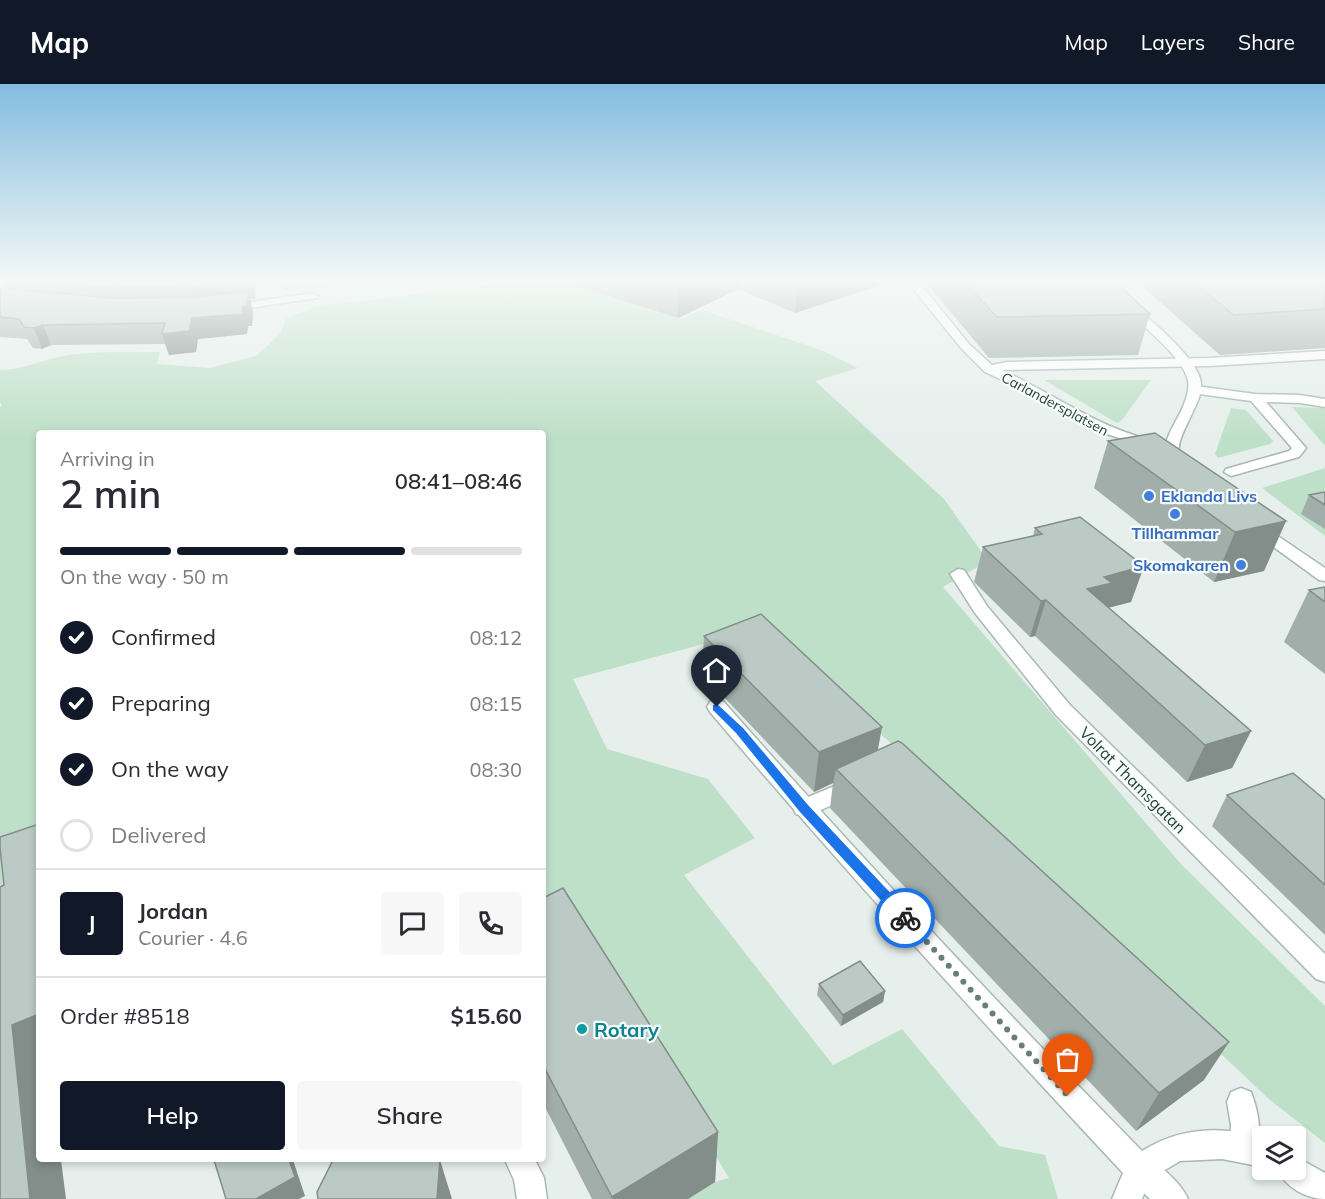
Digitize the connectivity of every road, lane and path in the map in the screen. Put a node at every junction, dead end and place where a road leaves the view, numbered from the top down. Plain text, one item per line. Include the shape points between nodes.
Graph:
1 (954, 332) edge
2 (1153, 332) edge
3 (1325, 355) edge
4 (1186, 363) junction
5 (989, 369) junction
6 (1196, 390) junction
7 (1255, 398) junction
8 (1324, 402) edge
9 (1170, 447) junction
10 (1231, 472) dead end
11 (1183, 475) edge
12 (1243, 519) edge
13 (958, 574) dead end
14 (1325, 576) edge
15 (717, 707) dead end
16 (869, 780) edge
17 (804, 808) junction
18 (1325, 970) edge
19 (1241, 1102) dead end
20 (1252, 1147) edge
21 (1252, 1150) edge
22 (521, 1162) edge
23 (1139, 1169) junction
24 (1306, 1178) edge
25 (1325, 1190) edge
26 (532, 1199) edge
27 (1127, 1199) edge
28 (1173, 1199) edge

1 - 5 street
2 - 4 street
3 - 4 street, Carlandersplatsen
4 - 5 street, Carlandersplatsen
4 - 6 street
5 - 9 street, Carlandersplatsen via 1120,438
6 - 7 street
6 - 9 street
7 - 8 street
7 - 10 street via 1299,448 1294,454
9 - 11 street via 1171,460
12 - 14 street
13 - 18 street, Volrat Thamsgatan via 981,609 1063,710
15 - 17 street
16 - 17 street
17 - 23 street
19 - 20 street
21 - 23 street via 1212,1144 1178,1148
22 - 26 street via 529,1178
23 - 27 street
23 - 28 street
24 - 25 street

